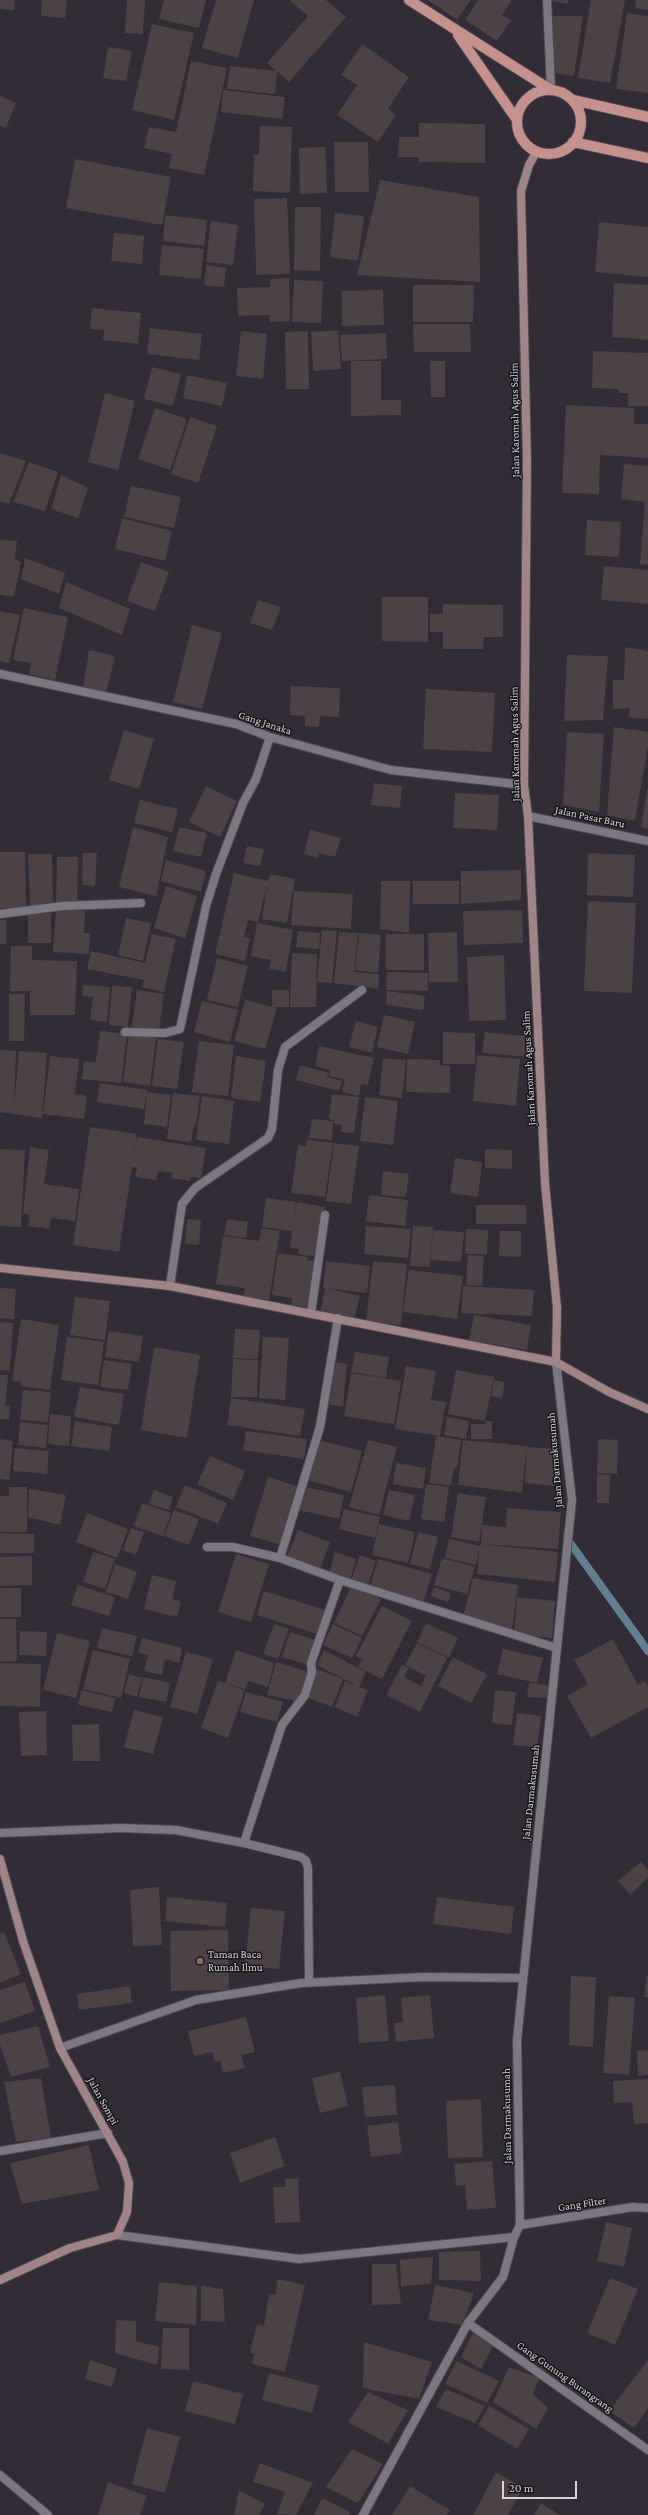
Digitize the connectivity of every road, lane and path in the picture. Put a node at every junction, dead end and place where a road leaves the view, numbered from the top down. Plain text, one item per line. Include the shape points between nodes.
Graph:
1 (408, 0) edge
2 (547, 0) edge
3 (455, 31) junction
4 (551, 90) junction
5 (574, 100) junction
6 (648, 118) edge
7 (517, 120) junction
8 (574, 142) junction
9 (537, 151) junction
10 (648, 158) edge
11 (0, 674) edge
12 (270, 737) junction
13 (524, 785) junction
14 (528, 816) junction
15 (648, 840) edge
16 (141, 903) dead end
17 (0, 914) edge
18 (362, 990) dead end
19 (125, 1032) dead end
20 (325, 1215) dead end
21 (0, 1268) edge
22 (170, 1286) junction
23 (311, 1313) junction
24 (338, 1318) junction
25 (556, 1362) junction
26 (648, 1409) edge
27 (207, 1547) dead end
28 (280, 1558) junction
29 (340, 1580) junction
30 (557, 1648) junction
31 (0, 1833) edge
32 (244, 1843) junction
33 (0, 1859) edge
34 (523, 1978) junction
35 (310, 1983) junction
36 (60, 2048) junction
37 (108, 2133) junction
38 (0, 2151) edge
39 (648, 2208) edge
40 (520, 2225) junction
41 (117, 2235) junction
42 (514, 2237) junction
43 (0, 2280) edge
44 (468, 2323) junction
45 (648, 2450) edge
46 (0, 2475) edge
47 (48, 2515) edge
48 (362, 2515) edge

1 - 3 main road
2 - 4 street
3 - 4 main road
3 - 7 main road
4 - 5 main road
4 - 7 main road via 541,90 528,98 519,110
5 - 6 main road
5 - 8 main road via 581,117 580,131
7 - 9 main road via 522,139
8 - 9 main road via 556,152
8 - 10 main road
9 - 13 main road, Jalan Karomah Agus Salim via 529,165 522,192 527,462
11 - 12 street, Gang Janaka via 236,724
12 - 13 street, Gang Janaka via 391,770
12 - 19 street via 206,906 180,1029 165,1033
13 - 14 main road, Jalan Karomah Agus Salim
14 - 15 street, Jalan Pasar Baru
14 - 25 main road, Jalan Karomah Agus Salim via 545,1183 557,1308
16 - 17 street via 63,906
18 - 22 street via 285,1047 278,1070 272,1129 268,1138 195,1188 182,1204
20 - 23 street
21 - 22 main road
22 - 23 main road
23 - 24 main road
24 - 25 main road
24 - 28 street via 320,1427
25 - 26 main road via 609,1392
25 - 30 street, Jalan Darmakusumah via 572,1500
27 - 28 street via 233,1547
28 - 29 street
29 - 30 street
29 - 32 street via 311,1663 312,1672 305,1695 282,1725
30 - 34 street, Jalan Darmakusumah
31 - 32 street via 120,1828 176,1830
32 - 35 street via 301,1857 306,1861
33 - 36 main road, Jalan Sompi via 23,1941
34 - 35 street via 424,1977
34 - 40 street, Jalan Darmakusumah via 517,2040
35 - 36 street via 196,2000
36 - 37 main road, Jalan Sompi
37 - 38 street
37 - 41 main road, Jalan Sompi via 123,2162 129,2183 127,2212
39 - 40 street, Gang Filter via 633,2207
40 - 42 street
41 - 42 street via 299,2260
41 - 43 main road via 70,2248
42 - 44 street via 503,2277
44 - 45 street, Gang Gunung Burangrang
44 - 48 street
46 - 47 street

